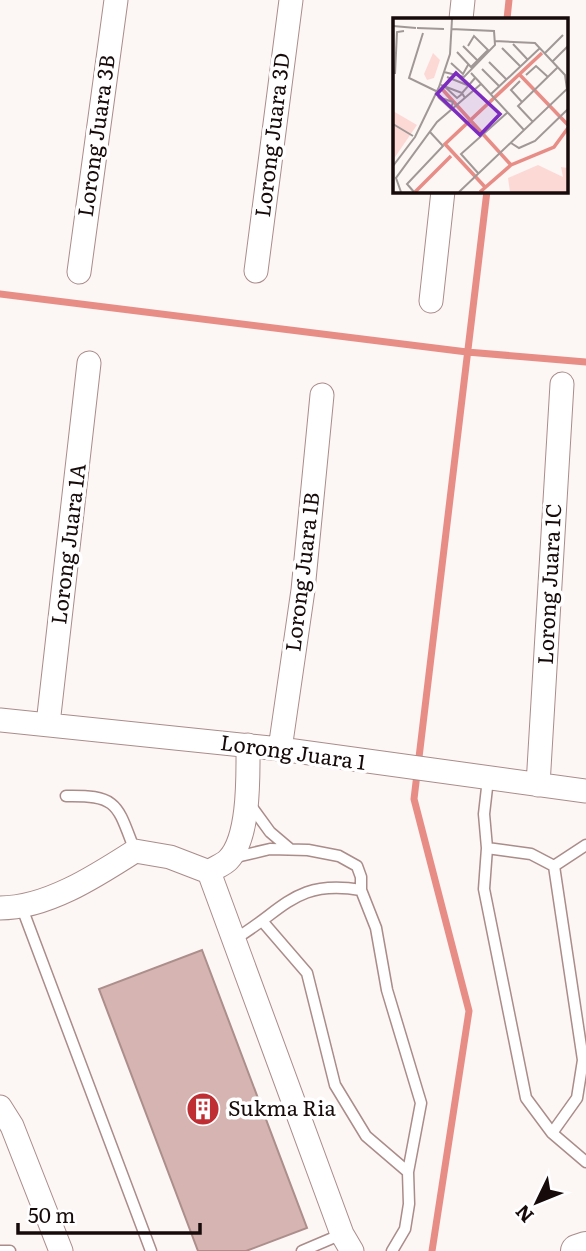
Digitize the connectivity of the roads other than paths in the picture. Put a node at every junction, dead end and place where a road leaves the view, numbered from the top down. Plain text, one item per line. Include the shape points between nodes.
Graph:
1 (116, 0) edge
2 (291, 0) edge
3 (463, 0) edge
4 (461, 18) edge
5 (443, 192) edge
6 (256, 271) dead end
7 (79, 272) dead end
8 (431, 301) dead end
9 (89, 363) dead end
10 (562, 384) dead end
11 (322, 395) dead end
12 (0, 720) edge
13 (48, 724) junction
14 (248, 746) junction
15 (280, 749) junction
16 (488, 779) junction
17 (538, 785) junction
18 (586, 791) edge
19 (66, 796) dead end
20 (249, 803) junction
21 (586, 845) edge
22 (487, 848) junction
23 (290, 849) junction
24 (135, 851) junction
25 (229, 859) junction
26 (554, 866) junction
27 (209, 872) junction
28 (360, 890) junction
29 (11, 908) edge
30 (263, 922) junction
31 (235, 939) junction
32 (0, 1107) edge
33 (552, 1133) junction
34 (586, 1162) edge
35 (408, 1172) junction
36 (347, 1243) edge
37 (586, 1248) edge
38 (0, 1251) edge
39 (10, 1251) edge
40 (61, 1251) edge
41 (151, 1251) edge
42 (302, 1251) edge
43 (392, 1251) edge
44 (577, 1251) edge

1 - 7 street, Lorong Juara 3B
2 - 6 street, Lorong Juara 3D
3 - 4 street
5 - 8 street
9 - 13 street, Lorong Juara 1A
10 - 17 street, Lorong Juara 1C
11 - 15 street, Lorong Juara 1B via 303,590
12 - 13 street, Lorong Juara 1
13 - 14 street, Lorong Juara 1
14 - 15 street, Lorong Juara 1
14 - 20 street
15 - 16 street, Lorong Juara 1
16 - 17 street, Lorong Juara 1
16 - 22 lane
17 - 18 street, Lorong Juara 1
19 - 24 lane via 99,796 119,809
20 - 23 lane via 270,832
20 - 25 street
21 - 26 lane
22 - 26 lane via 531,854
22 - 33 lane via 484,889 526,1098
23 - 25 lane
23 - 28 lane via 350,861 361,877
24 - 27 street via 170,857
24 - 29 street via 107,869
25 - 27 street
26 - 33 lane via 583,1060 577,1098
27 - 31 street
28 - 30 lane via 333,886 307,891
28 - 35 lane via 376,928 387,990 421,1103
29 - 41 lane
30 - 31 lane
30 - 35 lane via 307,973 335,1085 366,1136
31 - 36 street
32 - 40 street via 12,1126
33 - 34 lane
35 - 43 lane via 405,1229
36 - 42 lane
37 - 44 main road
38 - 39 lane

